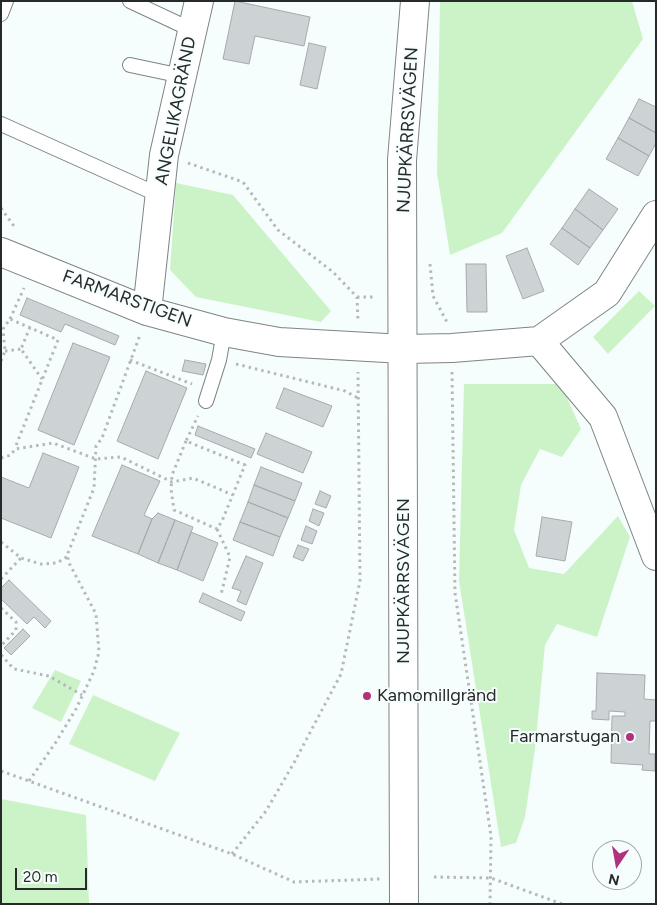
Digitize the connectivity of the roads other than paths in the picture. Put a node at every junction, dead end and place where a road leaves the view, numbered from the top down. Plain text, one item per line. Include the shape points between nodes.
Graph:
1 (6, 1) edge
2 (130, 1) edge
3 (198, 1) edge
4 (415, 1) edge
5 (1, 14) edge
6 (192, 30) junction
7 (130, 65) dead end
8 (182, 76) junction
9 (1, 124) edge
10 (159, 195) junction
11 (656, 214) edge
12 (1, 252) edge
13 (144, 322) junction
14 (224, 332) junction
15 (539, 341) junction
16 (404, 349) junction
17 (206, 401) road end
18 (656, 556) edge
19 (404, 904) edge

1 - 5 lane
2 - 6 lane
3 - 6 street, ANGELIKAGRÄND
4 - 16 street, NJUPKÄRRSVÄGEN via 402,160
6 - 8 street, ANGELIKAGRÄND
7 - 8 lane
8 - 10 street, ANGELIKAGRÄND via 164,154
9 - 10 lane
10 - 13 street, ANGELIKAGRÄND
11 - 15 street via 607,293
12 - 13 street, FARMARSTIGEN
13 - 14 street, FARMARSTIGEN
14 - 16 street, FARMARSTIGEN via 279,342
14 - 17 lane
15 - 16 street
15 - 18 street via 604,417
16 - 19 street, NJUPKÄRRSVÄGEN

